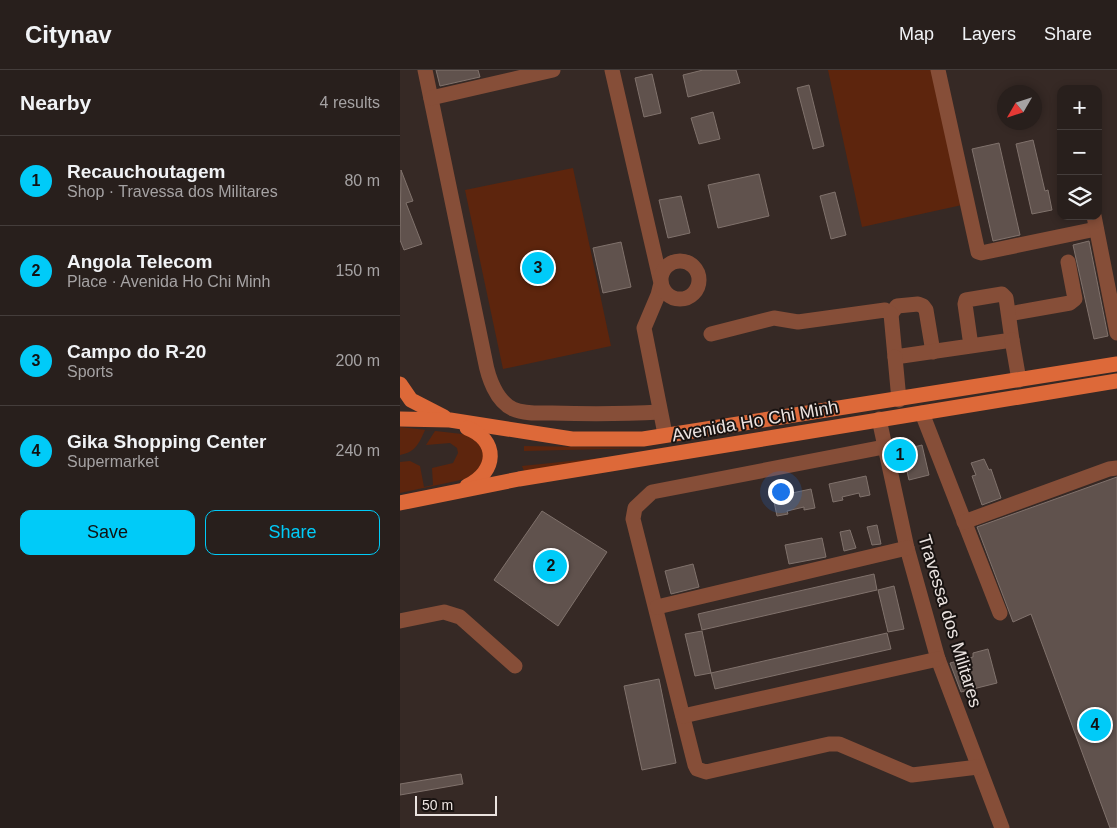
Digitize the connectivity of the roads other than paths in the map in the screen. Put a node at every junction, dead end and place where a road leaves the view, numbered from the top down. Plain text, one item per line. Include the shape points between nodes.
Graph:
1 (425, 70) edge
2 (553, 70) edge
3 (612, 70) edge
4 (938, 70) edge
5 (431, 98) junction
6 (1095, 223) edge
7 (1068, 262) dead end
8 (890, 314) junction
9 (1009, 314) junction
10 (1117, 333) edge
11 (711, 334) dead end
12 (1012, 340) junction
13 (971, 346) junction
14 (933, 352) junction
15 (895, 357) junction
16 (1117, 364) edge
17 (1019, 380) junction
18 (1117, 381) edge
19 (400, 384) edge
20 (899, 400) junction
21 (660, 412) junction
22 (922, 413) junction
23 (400, 419) edge
24 (879, 419) junction
25 (450, 420) junction
26 (665, 434) junction
27 (884, 447) junction
28 (1117, 468) edge
29 (457, 490) junction
30 (400, 503) edge
31 (964, 522) junction
32 (907, 548) junction
33 (657, 606) junction
34 (1000, 612) dead end
35 (400, 620) edge
36 (938, 659) junction
37 (515, 666) dead end
38 (683, 716) junction
39 (978, 767) junction
40 (1002, 828) edge

1 - 5 street
2 - 5 street
3 - 21 street via 661,283 644,328
4 - 6 street via 978,252
5 - 21 street via 486,369 497,393 513,409 533,413
6 - 10 street
7 - 9 street via 1075,299 1070,303
8 - 11 street via 885,310 798,322 774,318
8 - 14 street via 897,306 924,306
8 - 15 street
9 - 12 street
9 - 13 street via 1002,294 966,300
12 - 13 street
12 - 17 street
13 - 14 street
14 - 15 street
15 - 20 street
16 - 17 main road, Avenida Ho Chi Minh
17 - 20 main road, Avenida Ho Chi Minh
18 - 22 main road, Avenida Ho Chi Minh
19 - 25 main road via 411,400
20 - 26 main road, Avenida Ho Chi Minh via 725,428
21 - 26 street
22 - 24 main road, Avenida Ho Chi Minh
22 - 31 street
23 - 25 main road, Avenida Ho Chi Minh
24 - 27 street, Travessa dos Militares
24 - 29 main road, Avenida Ho Chi Minh
25 - 26 main road, Avenida Ho Chi Minh via 572,439 621,440
25 - 29 main road via 483,437 490,454 487,470 482,476
27 - 32 street, Travessa dos Militares
27 - 33 street via 652,492 641,499 634,508 633,519
28 - 31 street via 1109,468
29 - 30 main road, Avenida Ho Chi Minh
31 - 34 street
32 - 33 street
32 - 36 street, Travessa dos Militares
33 - 38 street
35 - 37 street via 451,612
36 - 38 street
36 - 39 street, Travessa dos Militares
38 - 39 street via 695,765 702,772 829,744 850,747 912,775
39 - 40 street, Travessa dos Militares

